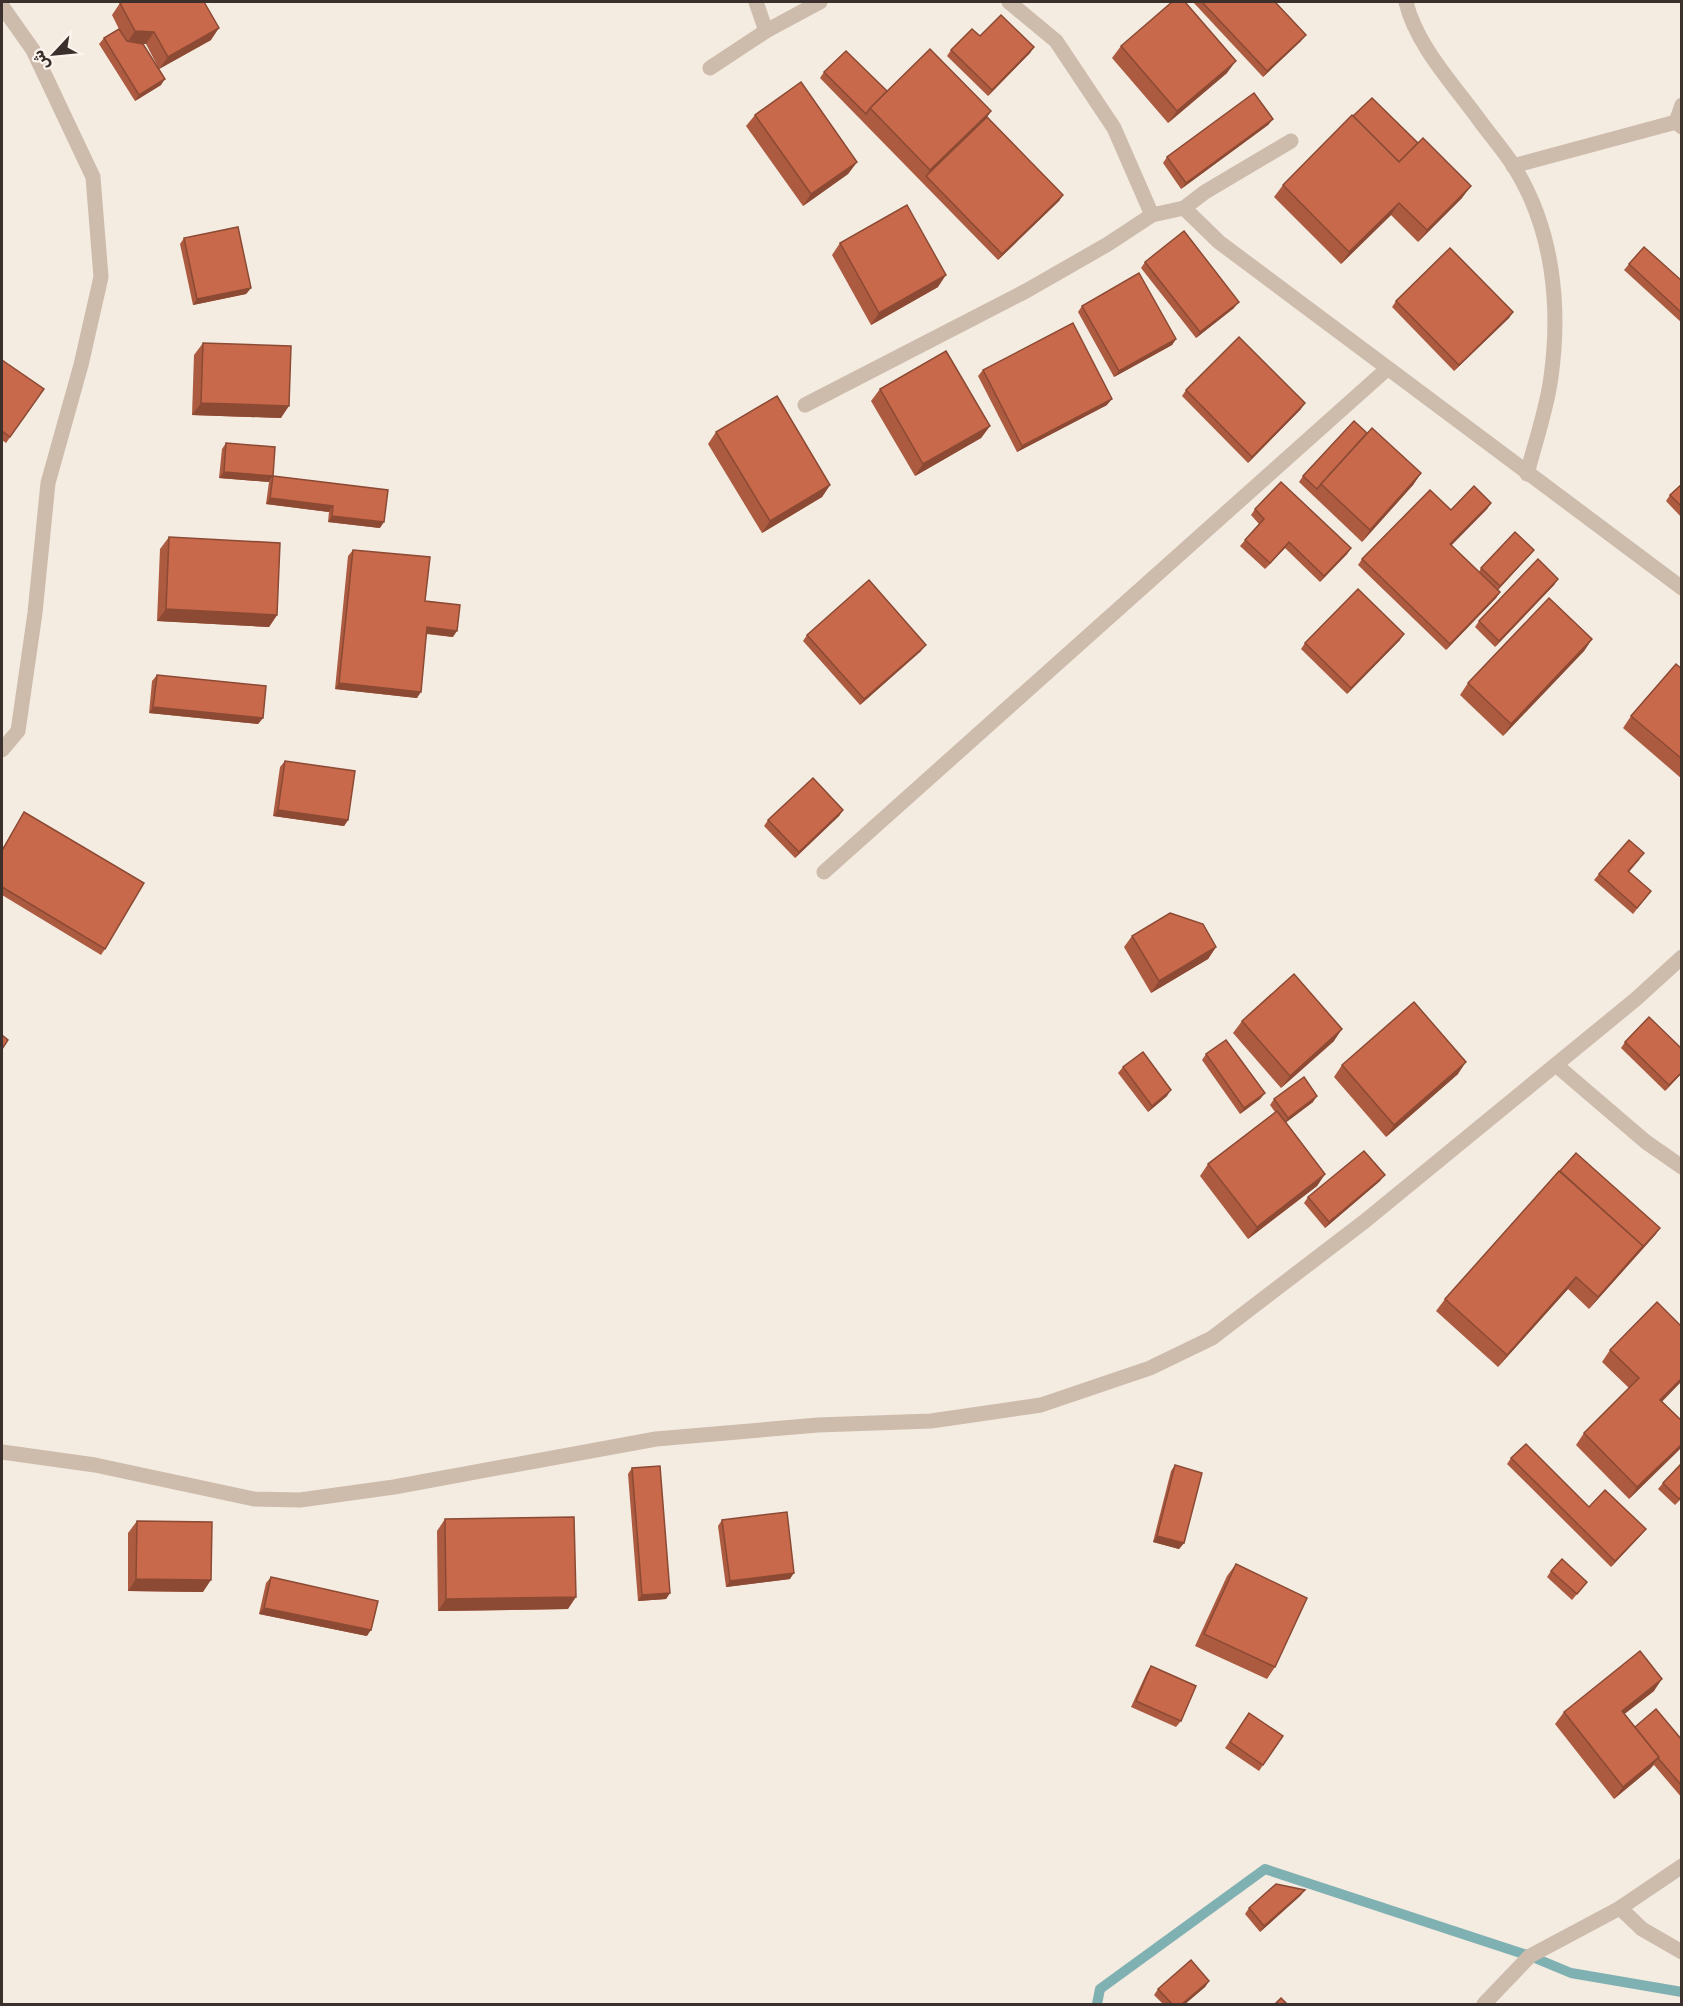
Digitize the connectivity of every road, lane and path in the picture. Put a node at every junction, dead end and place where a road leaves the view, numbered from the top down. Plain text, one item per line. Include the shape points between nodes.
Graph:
1 (756, 2) edge
2 (820, 2) edge
3 (1009, 2) edge
4 (1406, 2) edge
5 (2, 6) edge
6 (766, 31) junction
7 (710, 68) dead end
8 (1682, 105) edge
9 (1679, 125) edge
10 (1291, 141) dead end
11 (1513, 166) junction
12 (1184, 208) junction
13 (1152, 215) junction
14 (1387, 369) junction
15 (805, 405) dead end
16 (1527, 474) junction
17 (1682, 588) edge
18 (2, 750) edge
19 (824, 872) dead end
20 (1682, 957) edge
21 (1556, 1065) junction
22 (1682, 1167) edge
23 (2, 1452) edge
24 (1682, 1866) edge
25 (1620, 1908) junction
26 (1682, 1952) edge
27 (1484, 2004) edge

1 - 6 street
2 - 6 street
3 - 13 street via 1056,41 1114,128
4 - 11 street via 1409,15 1437,62
5 - 18 street via 33,50 93,177 101,277 48,483 18,731
6 - 7 street
8 - 9 street
9 - 11 street
10 - 12 street
11 - 16 street via 1547,243 1556,314 1551,379
12 - 13 street
12 - 14 street via 1219,242
13 - 15 street via 1026,291
14 - 16 street
14 - 19 street
16 - 17 street
20 - 21 street
21 - 22 street via 1646,1142
21 - 23 street via 1276,1292 1212,1338 1150,1368 1041,1405 931,1421 818,1425 656,1439 394,1487 300,1500 254,1499 95,1465
24 - 25 street
25 - 26 street via 1642,1929
25 - 27 street via 1530,1956

